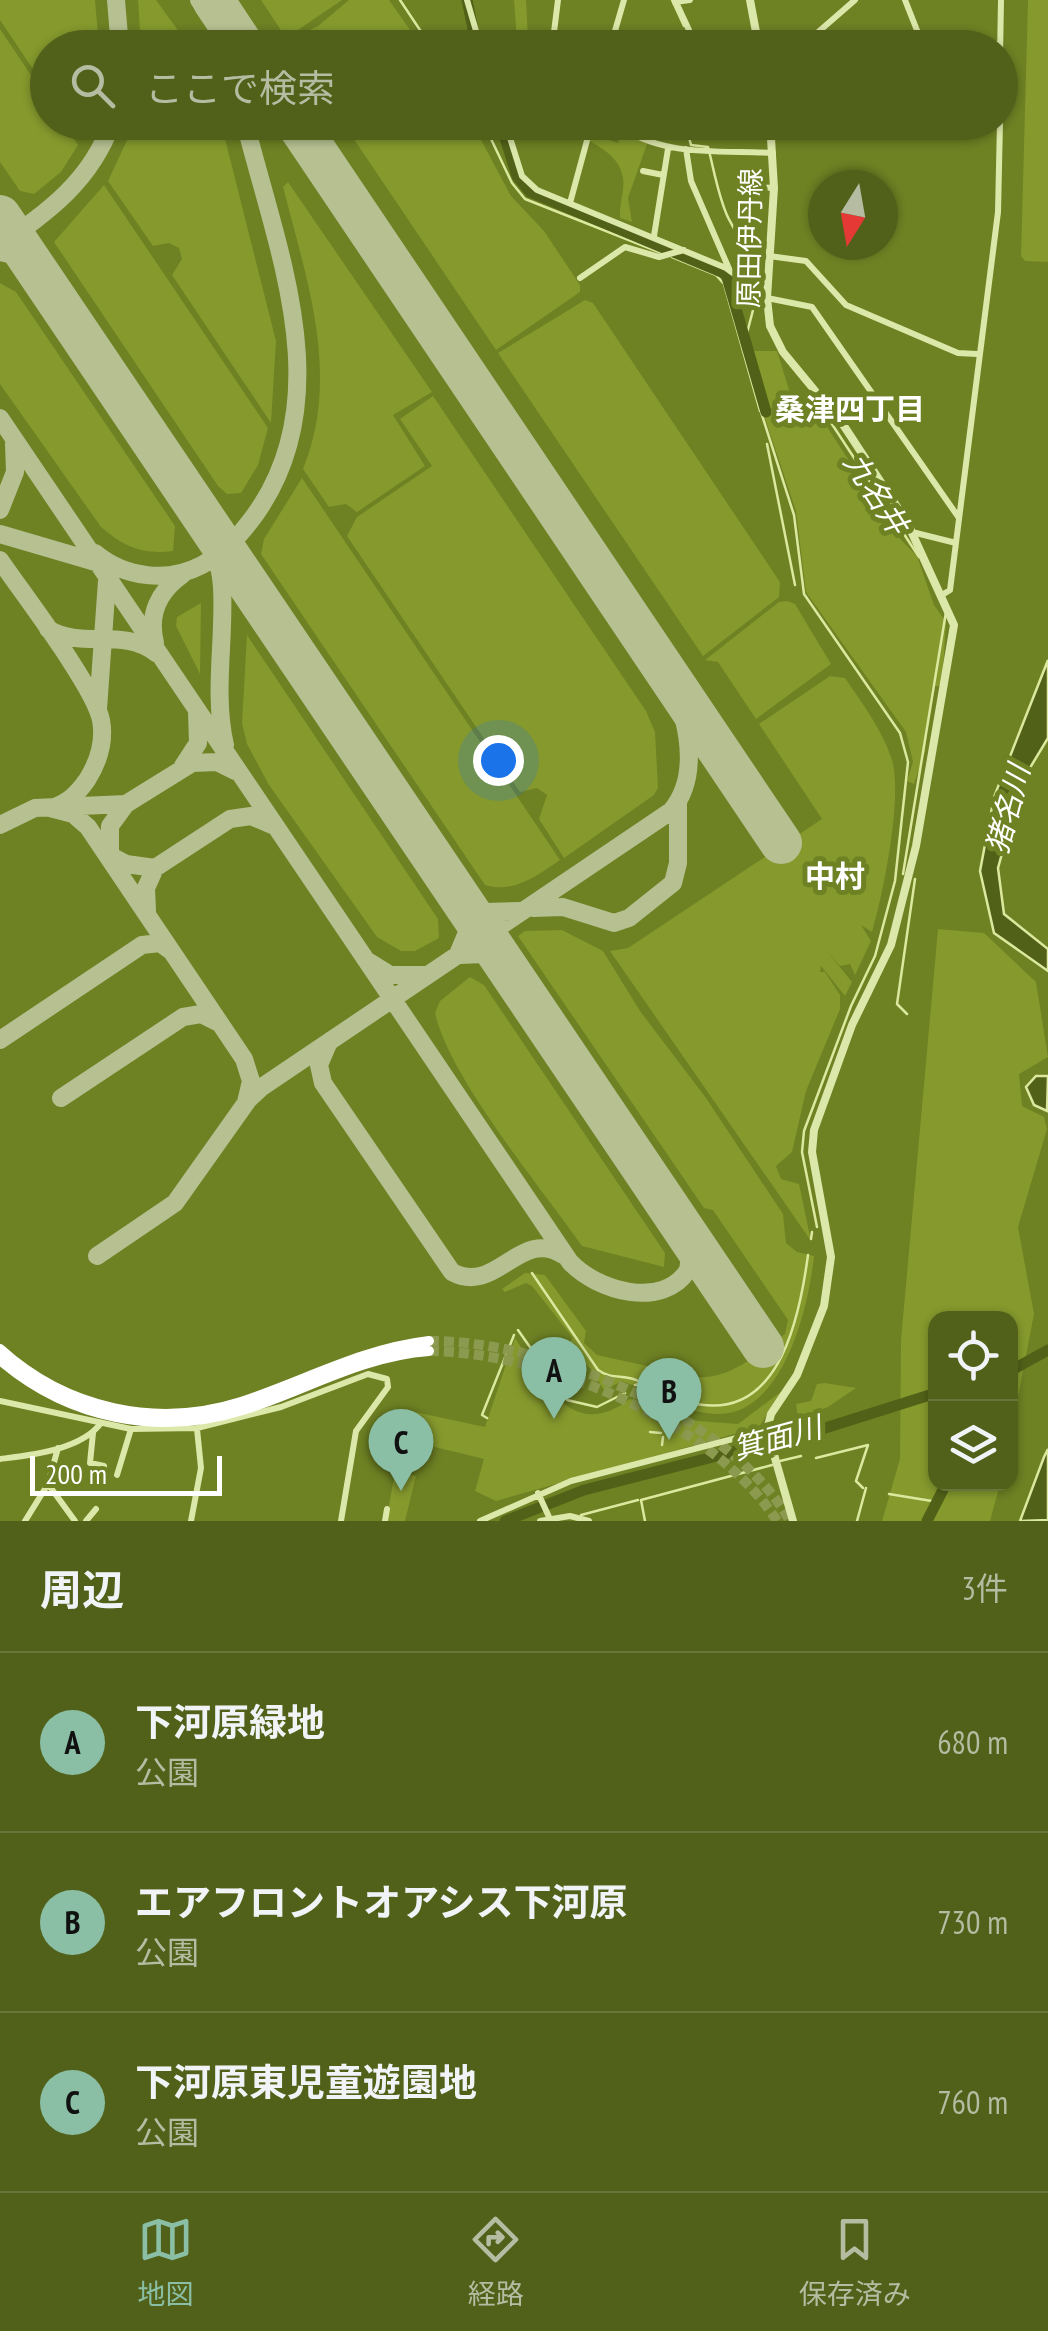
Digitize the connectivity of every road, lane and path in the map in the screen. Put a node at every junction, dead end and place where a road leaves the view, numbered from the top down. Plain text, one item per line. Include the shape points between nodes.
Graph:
1 (467, 0) edge
2 (558, 0) edge
3 (624, 0) edge
4 (690, 0) edge
5 (750, 0) edge
6 (855, 0) edge
7 (905, 0) edge
8 (1001, 0) edge
9 (675, 1) edge
10 (476, 30) edge
11 (554, 30) edge
12 (615, 30) edge
13 (689, 30) edge
14 (756, 30) edge
15 (821, 30) edge
16 (917, 30) edge
17 (1000, 30) edge
18 (511, 140) edge
19 (587, 140) edge
20 (650, 140) edge
21 (771, 140) edge
22 (1000, 140) edge
23 (668, 149) junction
24 (686, 149) junction
25 (772, 153) junction
26 (643, 171) dead end
27 (663, 175) junction
28 (758, 187) dead end
29 (774, 188) junction
30 (570, 203) junction
31 (654, 237) junction
32 (685, 250) junction
33 (770, 256) junction
34 (730, 272) junction
35 (580, 278) dead end
36 (767, 298) junction
37 (977, 354) junction
38 (959, 518) junction
39 (912, 532) junction
40 (956, 543) junction
41 (942, 595) junction
42 (0, 1349) edge
43 (0, 1360) edge
44 (0, 1402) edge
45 (101, 1423) junction
46 (197, 1428) junction
47 (130, 1429) junction
48 (767, 1431) junction
49 (94, 1432) junction
50 (58, 1448) junction
51 (0, 1459) edge
52 (104, 1466) dead end
53 (118, 1475) dead end
54 (48, 1484) junction
55 (539, 1494) junction
56 (96, 1509) dead end
57 (387, 1510) dead end
58 (549, 1516) junction
59 (791, 1520) edge
60 (25, 1521) edge
61 (74, 1521) edge
62 (86, 1521) edge
63 (191, 1521) edge
64 (341, 1521) edge
65 (385, 1521) edge
66 (480, 1521) edge
67 (540, 1521) edge
68 (589, 1521) edge

1 - 10 street
2 - 11 street
3 - 12 street
4 - 9 street
5 - 14 street
6 - 15 street
7 - 16 street
8 - 17 street
9 - 13 street
18 - 30 street via 522,176
19 - 30 street
20 - 23 street
21 - 25 street, 原田伊丹線
22 - 37 street via 998,212
23 - 24 street
23 - 27 street
24 - 25 street
24 - 34 street via 691,181
25 - 29 street, 原田伊丹線
26 - 27 street
27 - 31 street
28 - 29 street
29 - 33 street, 原田伊丹線
30 - 31 street
31 - 32 street
32 - 34 street
32 - 35 street via 658,258 625,247
33 - 36 street, 原田伊丹線
33 - 37 street via 812,264 846,305 958,354
34 - 36 street
36 - 38 street via 812,307
36 - 39 street, 原田伊丹線 via 770,326 783,352 844,426
37 - 38 street
38 - 40 street
39 - 40 street
39 - 41 street
40 - 41 street via 950,590
41 - 48 street via 954,625 912,862 886,959 852,1025 812,1138 831,1257 824,1306
42 - 43 highway via 84,1401 166,1414 240,1402 361,1354 429,1346 363,1362 217,1417 166,1423 81,1408
44 - 45 street
45 - 47 street
45 - 49 street
46 - 47 street
46 - 63 street via 201,1468
46 - 64 street via 281,1407 368,1374 387,1378 388,1387 356,1431
47 - 53 street
48 - 55 street
48 - 59 street
49 - 50 street
49 - 52 street via 90,1463
50 - 51 street
50 - 54 street
54 - 60 street
54 - 61 street
55 - 58 street
55 - 66 street
56 - 62 street
57 - 65 street
58 - 67 street
58 - 68 street

